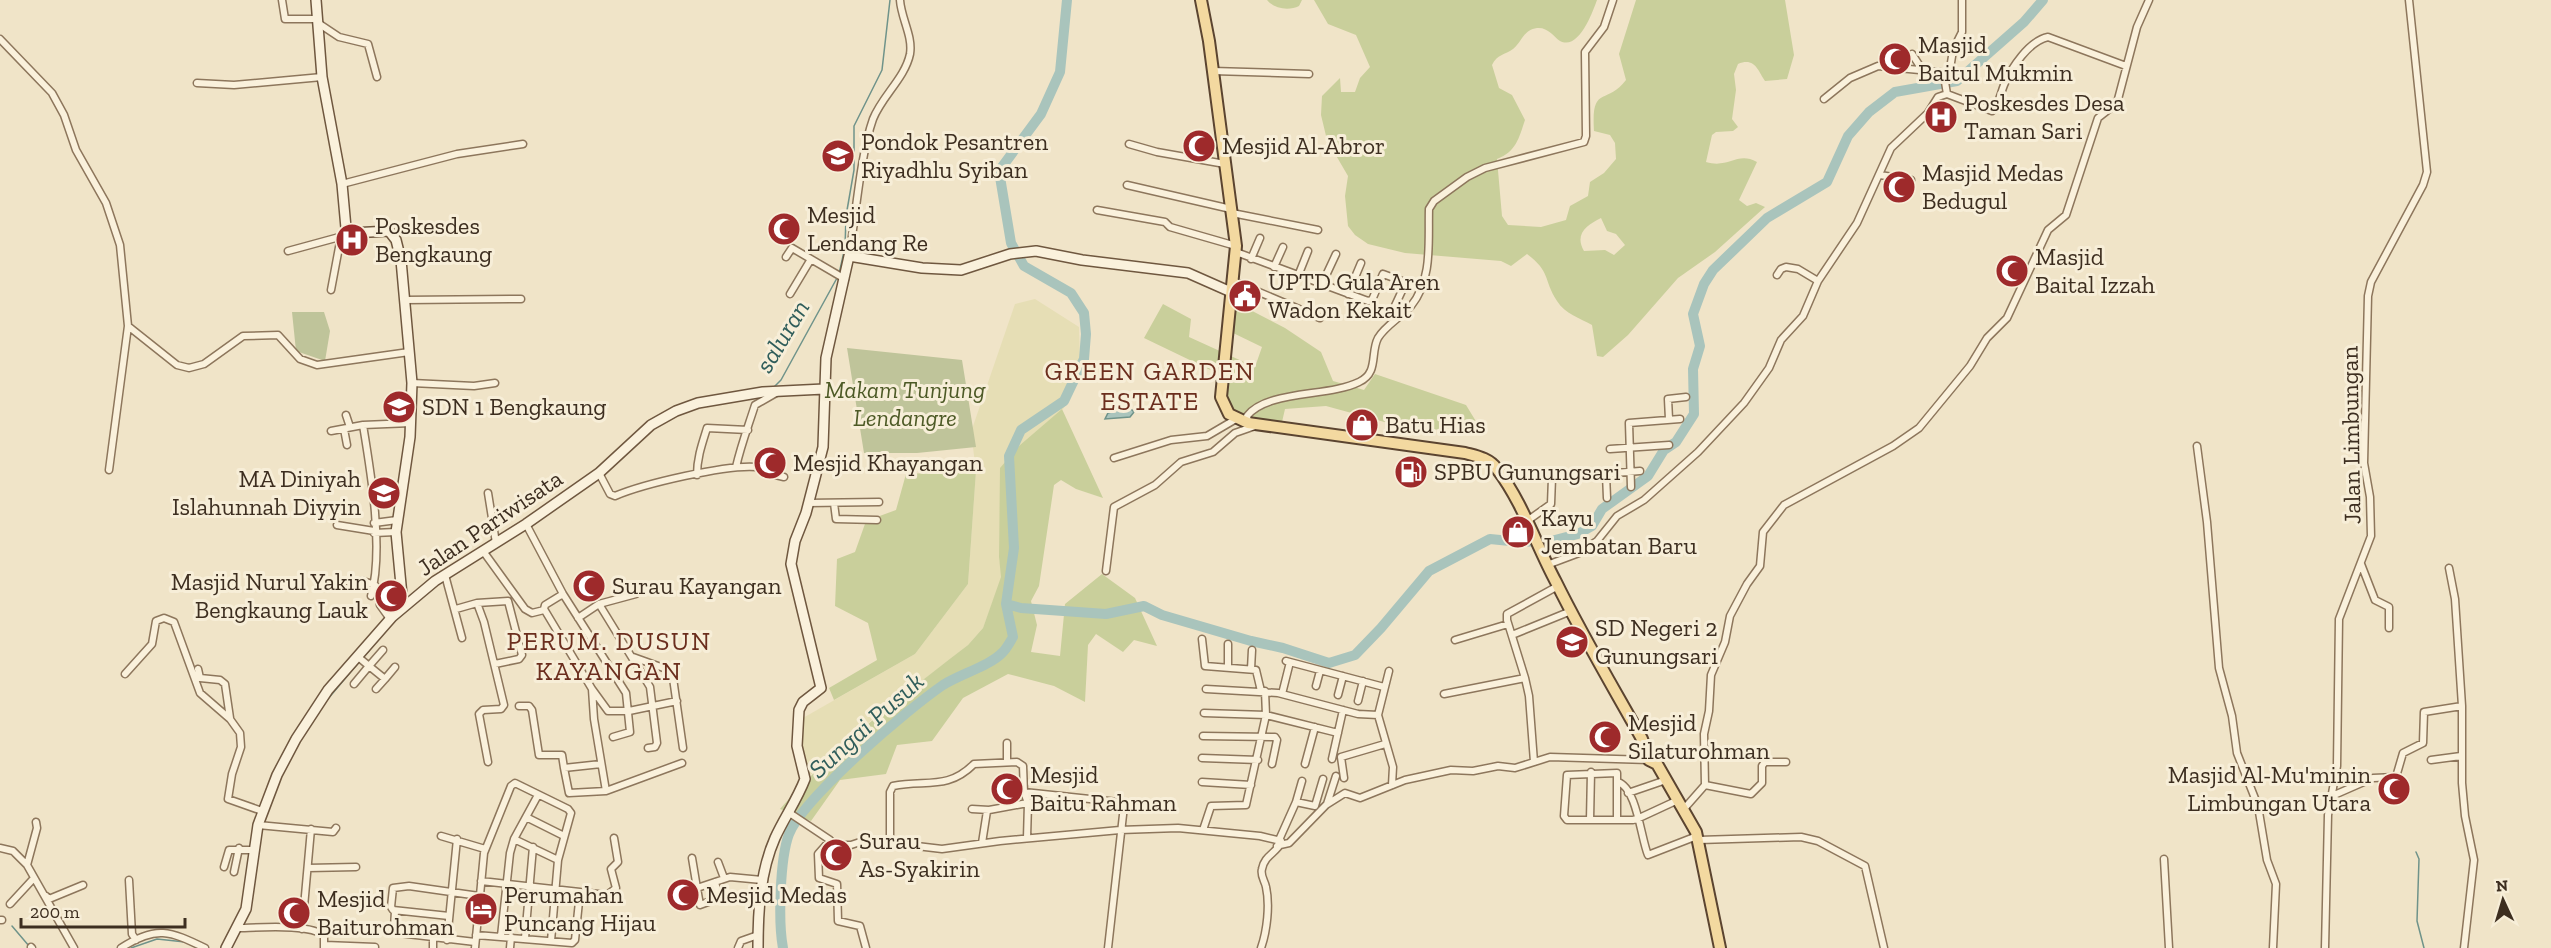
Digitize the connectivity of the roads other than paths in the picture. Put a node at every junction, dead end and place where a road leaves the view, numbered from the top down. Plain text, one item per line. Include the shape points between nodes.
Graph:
1 (282, 0) edge
2 (316, 0) edge
3 (900, 0) edge
4 (1201, 0) edge
5 (1612, 0) edge
6 (1962, 0) edge
7 (2149, 0) edge
8 (2409, 0) edge
9 (317, 21) junction
10 (0, 39) edge
11 (1912, 54) dead end
12 (2126, 66) junction
13 (1213, 71) junction
14 (1923, 71) junction
15 (1309, 74) dead end
16 (377, 76) dead end
17 (322, 77) junction
18 (1944, 77) junction
19 (197, 84) dead end
20 (1946, 92) junction
21 (1824, 99) dead end
22 (523, 144) dead end
23 (1129, 144) dead end
24 (1225, 164) junction
25 (1880, 175) junction
26 (1911, 180) dead end
27 (342, 184) junction
28 (1127, 185) dead end
29 (1097, 210) dead end
30 (1232, 211) junction
31 (1318, 230) dead end
32 (346, 233) junction
33 (1260, 238) dead end
34 (1283, 247) dead end
35 (1236, 249) junction
36 (288, 251) dead end
37 (1308, 251) dead end
38 (1336, 254) dead end
39 (849, 256) junction
40 (786, 257) dead end
41 (811, 259) junction
42 (1251, 259) junction
43 (1361, 263) dead end
44 (1274, 267) junction
45 (1777, 274) dead end
46 (1298, 276) junction
47 (841, 278) junction
48 (1818, 281) junction
49 (1406, 282) junction
50 (1322, 284) junction
51 (1413, 285) dead end
52 (1232, 286) junction
53 (331, 290) dead end
54 (790, 294) dead end
55 (1348, 294) junction
56 (521, 299) dead end
57 (405, 300) junction
58 (1393, 310) dead end
59 (1320, 318) dead end
60 (128, 326) junction
61 (409, 352) junction
62 (412, 383) junction
63 (495, 383) dead end
64 (824, 389) junction
65 (772, 392) junction
66 (1686, 398) dead end
67 (346, 415) dead end
68 (1236, 419) junction
69 (1680, 419) dead end
70 (1669, 420) junction
71 (411, 423) junction
72 (1248, 423) junction
73 (1261, 424) junction
74 (363, 425) junction
75 (347, 428) junction
76 (748, 430) junction
77 (331, 431) dead end
78 (347, 445) dead end
79 (1669, 445) dead end
80 (2197, 446) dead end
81 (1628, 448) junction
82 (1610, 449) dead end
83 (1114, 458) dead end
84 (736, 467) junction
85 (109, 470) dead end
86 (1641, 471) dead end
87 (1630, 472) junction
88 (1606, 474) junction
89 (600, 475) junction
90 (697, 475) junction
91 (784, 477) dead end
92 (1631, 487) dead end
93 (488, 493) dead end
94 (1608, 498) dead end
95 (879, 502) dead end
96 (808, 503) junction
97 (834, 503) junction
98 (397, 520) junction
99 (877, 520) dead end
100 (1527, 521) junction
101 (374, 523) junction
102 (337, 525) dead end
103 (527, 526) junction
104 (374, 532) junction
105 (396, 532) junction
106 (496, 543) junction
107 (484, 553) junction
108 (2361, 564) junction
109 (1547, 565) junction
110 (2449, 568) dead end
111 (1106, 571) dead end
112 (445, 577) junction
113 (346, 581) dead end
114 (1558, 586) junction
115 (376, 587) junction
116 (563, 594) junction
117 (636, 594) dead end
118 (371, 596) dead end
119 (402, 598) junction
120 (477, 603) junction
121 (599, 604) junction
122 (456, 609) junction
123 (544, 610) junction
124 (1571, 611) junction
125 (578, 618) junction
126 (390, 619) junction
127 (1508, 624) junction
128 (2389, 628) dead end
129 (1512, 635) junction
130 (462, 638) dead end
131 (1202, 639) dead end
132 (1455, 640) dead end
133 (1228, 644) dead end
134 (383, 650) dead end
135 (1252, 650) dead end
136 (359, 657) junction
137 (632, 657) junction
138 (495, 664) junction
139 (369, 666) junction
140 (395, 667) dead end
141 (1228, 668) junction
142 (198, 669) dead end
143 (1251, 669) junction
144 (1320, 671) junction
145 (1389, 671) dead end
146 (125, 674) dead end
147 (1343, 676) junction
148 (1525, 678) junction
149 (385, 679) junction
150 (1363, 681) junction
151 (354, 684) dead end
152 (1316, 686) dead end
153 (1384, 687) junction
154 (376, 689) dead end
155 (592, 689) junction
156 (1206, 690) dead end
157 (1263, 691) junction
158 (1282, 694) junction
159 (1444, 694) dead end
160 (1338, 695) dead end
161 (677, 701) junction
162 (1358, 701) dead end
163 (654, 705) junction
164 (519, 706) dead end
165 (2462, 706) junction
166 (1343, 710) junction
167 (629, 711) junction
168 (1204, 713) dead end
169 (1266, 715) junction
170 (1378, 715) junction
171 (230, 719) junction
172 (1315, 727) junction
173 (1338, 733) junction
174 (1263, 735) junction
175 (1203, 736) dead end
176 (613, 737) dead end
177 (1007, 742) dead end
178 (1385, 744) junction
179 (648, 748) dead end
180 (682, 748) dead end
181 (2461, 756) junction
182 (1202, 758) dead end
183 (1332, 759) dead end
184 (1258, 760) junction
185 (1648, 760) junction
186 (2432, 760) dead end
187 (488, 762) dead end
188 (1007, 762) junction
189 (1534, 762) junction
190 (1786, 762) dead end
191 (682, 763) dead end
192 (601, 764) junction
193 (1272, 764) dead end
194 (1305, 764) dead end
195 (564, 768) junction
196 (1592, 772) junction
197 (1336, 776) dead end
198 (1344, 778) dead end
199 (1323, 779) dead end
200 (1666, 780) junction
201 (1302, 781) dead end
202 (1202, 782) dead end
203 (1618, 782) junction
204 (1251, 785) junction
205 (1392, 785) junction
206 (1705, 785) junction
207 (606, 791) junction
208 (1024, 792) junction
209 (1628, 793) junction
210 (538, 795) junction
211 (2332, 796) junction
212 (1296, 802) junction
213 (1028, 803) junction
214 (1200, 805) dead end
215 (1326, 805) junction
216 (1681, 805) junction
217 (1211, 806) junction
218 (972, 809) dead end
219 (261, 810) junction
220 (987, 811) junction
221 (790, 813) junction
222 (526, 817) junction
223 (1639, 819) junction
224 (1590, 820) junction
225 (1617, 820) junction
226 (36, 822) dead end
227 (258, 825) junction
228 (336, 828) dead end
229 (311, 829) junction
230 (1120, 830) junction
231 (1203, 830) junction
232 (441, 836) dead end
233 (564, 836) junction
234 (514, 838) junction
235 (614, 838) dead end
236 (1027, 838) junction
237 (1698, 838) junction
238 (457, 839) junction
239 (890, 842) junction
240 (982, 843) junction
241 (830, 844) junction
242 (1278, 845) junction
243 (0, 848) edge
244 (239, 848) junction
245 (532, 848) junction
246 (485, 849) junction
247 (254, 850) junction
248 (692, 858) dead end
249 (2164, 859) dead end
250 (558, 860) junction
251 (717, 862) dead end
252 (27, 865) junction
253 (224, 867) dead end
254 (356, 867) dead end
255 (308, 868) junction
256 (234, 872) dead end
257 (34, 878) junction
258 (724, 878) junction
259 (129, 880) dead end
260 (762, 880) junction
261 (481, 881) junction
262 (715, 882) junction
263 (83, 885) dead end
264 (507, 885) junction
265 (530, 887) junction
266 (697, 888) junction
267 (554, 890) junction
268 (451, 891) junction
269 (43, 893) junction
270 (583, 893) junction
271 (479, 896) junction
272 (10, 904) dead end
273 (395, 911) junction
274 (449, 916) junction
275 (236, 928) junction
276 (302, 929) junction
277 (758, 935) junction
278 (501, 936) junction
279 (511, 937) junction
280 (433, 938) junction
281 (525, 938) junction
282 (136, 940) junction
283 (447, 940) junction
284 (551, 941) junction
285 (475, 942) edge
286 (325, 946) edge
287 (375, 947) edge
288 (74, 948) edge
289 (121, 948) edge
290 (204, 948) edge
291 (226, 948) edge
292 (433, 948) edge
293 (510, 948) edge
294 (738, 948) edge
295 (758, 948) edge
296 (866, 948) edge
297 (1108, 948) edge
298 (1261, 948) edge
299 (1720, 948) edge
300 (1884, 948) edge
301 (2169, 948) edge
302 (2273, 948) edge
303 (2325, 948) edge
304 (2464, 948) edge

1 - 9 street via 285,19
2 - 9 street
3 - 39 street via 910,54 872,124
4 - 13 main road
5 - 72 street via 1604,27 1585,52 1584,142 1485,168 1434,201 1430,209 1424,284 1405,313 1379,336 1374,366 1366,378 1338,389 1262,405 1250,412
6 - 18 street via 1962,32
7 - 12 street
8 - 108 street, Jalan Limbungan via 2427,172 2368,291 2364,463 2371,536
9 - 16 street via 339,37 368,44
9 - 17 street
10 - 60 street via 52,93 76,150 101,192 120,245
11 - 14 street
12 - 20 street via 2048,37 2035,42 2013,68 1992,111
12 - 206 street via 2116,105 2098,118 2066,214 2049,228 2007,318 1987,338 1970,366 1919,428 1784,505 1765,528 1760,566 1730,616 1725,642 1712,668 1704,734
13 - 15 street
13 - 24 main road
14 - 18 street via 1939,71
14 - 21 street via 1878,66 1850,78
17 - 19 street via 234,85
17 - 27 street
18 - 20 street
20 - 25 street via 1894,144
22 - 27 street via 457,154
23 - 24 street
24 - 30 main road
25 - 26 street
25 - 48 street via 1857,223
27 - 32 street
28 - 30 street
29 - 35 street via 1166,223
30 - 31 street
30 - 35 main road
32 - 36 street
32 - 53 street
32 - 57 street via 392,233 400,253
33 - 42 street
34 - 44 street
35 - 42 street
35 - 52 main road
37 - 46 street
38 - 50 street
39 - 47 street
39 - 52 street via 966,270 1026,251 1188,273
40 - 41 street via 792,248
41 - 47 street
41 - 54 street
42 - 44 street
43 - 55 street
44 - 46 street
45 - 48 street via 1791,267
46 - 50 street
47 - 64 street
48 - 109 street via 1803,316 1781,340 1762,381 1722,426 1644,500 1617,516 1588,548
49 - 51 street
49 - 55 street via 1383,274 1372,300
49 - 58 street
50 - 55 street
52 - 59 street
52 - 68 main road via 1221,397 1224,407
56 - 57 street
57 - 61 street
60 - 61 street via 177,365 189,368 204,364 247,335 278,335 300,359 317,365
60 - 85 street
61 - 62 street
62 - 63 street via 474,387
62 - 71 street
64 - 65 street, Jalan Pariwisata
64 - 96 street via 823,447
65 - 76 street via 755,405
65 - 89 street, Jalan Pariwisata via 706,401 676,411 651,425
66 - 70 street via 1668,399
67 - 75 street
68 - 72 main road
68 - 83 street via 1207,436 1171,440
69 - 70 street
70 - 81 street via 1629,422
71 - 74 street
71 - 98 street
72 - 73 main road
73 - 100 main road via 1482,458 1497,469
73 - 111 street via 1235,434 1213,452 1181,462 1155,485 1114,507
74 - 75 street
74 - 101 street via 373,486
75 - 77 street
75 - 78 street
76 - 84 street via 743,435
76 - 90 street via 706,429 697,456
79 - 81 street
80 - 302 street via 2219,668 2237,753 2258,806 2267,860 2276,884
81 - 82 street
81 - 87 street
84 - 90 street
84 - 91 street via 757,467
86 - 87 street
87 - 88 street
87 - 92 street
88 - 94 street
88 - 100 street via 1552,478 1551,504
89 - 90 street via 615,496
89 - 103 street, Jalan Pariwisata
93 - 106 street
95 - 97 street
96 - 97 street
96 - 221 street via 791,564 821,688 803,702 800,710 796,743 805,776
97 - 99 street via 836,519
98 - 101 street
98 - 105 street
100 - 109 main road
101 - 104 street
102 - 104 street
103 - 106 street, Jalan Pariwisata
103 - 116 street
104 - 105 street
104 - 115 street
105 - 119 street
106 - 107 street, Jalan Pariwisata
107 - 112 street, Jalan Pariwisata
107 - 123 street via 525,609 532,614
108 - 128 street via 2374,600 2389,607
108 - 211 street, Jalan Limbungan via 2339,619 2337,766
109 - 114 main road
110 - 165 street via 2456,599
112 - 119 street, Jalan Pariwisata
112 - 122 street
113 - 115 street via 363,581
114 - 124 main road
114 - 127 street via 1510,610
115 - 118 street
115 - 119 street
115 - 126 street via 380,605
116 - 123 street via 545,605
116 - 125 street
117 - 121 street
119 - 126 street, Jalan Pariwisata
120 - 122 street
120 - 138 street
120 - 138 street via 504,599 509,602 522,656
121 - 125 street
121 - 137 street
122 - 130 street
123 - 155 street
124 - 129 street
124 - 185 main road via 1642,739
125 - 167 street via 626,693
126 - 136 street, Jalan Pariwisata
127 - 129 street
127 - 132 street
129 - 148 street
131 - 141 street via 1205,666
133 - 141 street
134 - 139 street
135 - 143 street
136 - 139 street
136 - 219 street, Jalan Pariwisata via 327,690 294,742
137 - 161 street via 670,669
137 - 163 street via 646,680
138 - 187 street via 504,705 480,713
139 - 149 street
139 - 151 street
140 - 149 street
141 - 143 street
142 - 171 street via 200,678 225,684
143 - 157 street via 1259,675
144 - 147 street
144 - 152 street
144 - 158 street via 1288,662
145 - 153 street
146 - 171 street via 152,644 156,621 168,618 177,626 200,693
147 - 150 street
147 - 160 street
148 - 159 street
148 - 189 street via 1530,696
149 - 154 street
150 - 153 street
150 - 162 street
153 - 170 street
155 - 167 street via 606,710
155 - 192 street
156 - 157 street
157 - 158 street
157 - 169 street
158 - 166 street
161 - 163 street
161 - 180 street
163 - 167 street
163 - 179 street via 657,744
164 - 195 street via 532,710 539,756 562,754
165 - 181 street
165 - 211 street via 2424,712 2424,742 2403,753 2396,777 2368,780
166 - 170 street
166 - 173 street
167 - 176 street via 630,733
168 - 169 street
169 - 172 street
169 - 174 street
170 - 178 street
171 - 219 street via 239,730 242,744 228,799
172 - 173 street
172 - 194 street
173 - 183 street
174 - 175 street
174 - 184 street
174 - 193 street via 1276,739
177 - 188 street
178 - 198 street via 1341,757
178 - 205 street via 1392,767
181 - 186 street
181 - 304 street via 2465,816 2474,860
182 - 184 street
184 - 204 street
185 - 189 street via 1550,757
185 - 200 main road via 1657,764
188 - 208 street via 1022,765
188 - 239 street via 975,764 963,775 943,782 892,787
189 - 205 street via 1515,768 1446,771
190 - 206 street via 1765,762 1763,781 1751,794
191 - 207 street
192 - 195 street
192 - 207 street
195 - 207 street via 571,794
196 - 203 street via 1616,772
196 - 224 street
196 - 224 street via 1568,774 1565,788 1565,819
197 - 215 street
199 - 212 street via 1315,806
200 - 209 street
200 - 216 main road
201 - 212 street
202 - 204 street
203 - 209 street
203 - 225 street
204 - 217 street via 1244,807
205 - 215 street via 1360,798 1343,793
206 - 216 street
208 - 213 street
208 - 230 street via 1120,802 1125,809
209 - 223 street
210 - 222 street
210 - 233 street via 571,812
210 - 246 street via 518,784 512,786
211 - 303 street, Jalan Limbungan via 2326,848
212 - 242 street
213 - 220 street
213 - 236 street
214 - 217 street
215 - 242 street via 1289,843
216 - 223 street
216 - 237 main road
217 - 231 street
218 - 220 street
219 - 227 street, Jalan Pariwisata
220 - 240 street
221 - 241 street via 830,840
221 - 260 street via 773,844
222 - 233 street
222 - 234 street
223 - 225 street
223 - 237 street via 1648,855
224 - 225 street
226 - 252 street
227 - 229 street
227 - 247 street, Jalan Pariwisata
228 - 229 street via 333,832
229 - 255 street
230 - 231 street
230 - 236 street
230 - 297 street
231 - 242 street
232 - 238 street
233 - 250 street
234 - 245 street
234 - 264 street
235 - 270 street via 618,862 611,868 616,890 607,896
236 - 240 street
237 - 299 main road
237 - 300 street via 1802,837 1861,862 1868,873
238 - 246 street
238 - 268 street
239 - 240 street via 938,849
239 - 241 street
241 - 296 street via 818,854 819,878 837,884 838,921 860,926
242 - 298 street via 1262,870 1267,899
243 - 252 street via 13,851
244 - 247 street
244 - 253 street via 228,851
244 - 256 street
245 - 250 street
245 - 265 street
246 - 261 street
247 - 275 street, Jalan Pariwisata via 248,902
248 - 266 street
249 - 301 street
250 - 267 street
251 - 258 street
252 - 257 street
254 - 255 street
255 - 276 street
257 - 269 street
257 - 272 street
258 - 260 street
258 - 262 street
259 - 282 street via 132,934
260 - 277 street
261 - 264 street
261 - 271 street
262 - 266 street
262 - 266 street via 718,898 700,905
263 - 269 street via 49,899
264 - 265 street
264 - 278 street
265 - 267 street
265 - 281 street
267 - 270 street
267 - 284 street
268 - 271 street
268 - 273 street via 397,885 391,906
268 - 274 street
269 - 288 street
270 - 284 street via 575,939 571,944
271 - 285 street
273 - 274 street
273 - 280 street via 396,932
274 - 283 street
275 - 276 street
275 - 291 street, Jalan Pariwisata
276 - 286 street via 322,933
277 - 294 street via 741,941
277 - 295 street
278 - 279 street
278 - 285 street
279 - 281 street
279 - 293 street
280 - 283 street
280 - 292 street
281 - 284 street
282 - 289 street
282 - 290 street via 164,931
283 - 285 street
286 - 287 street

